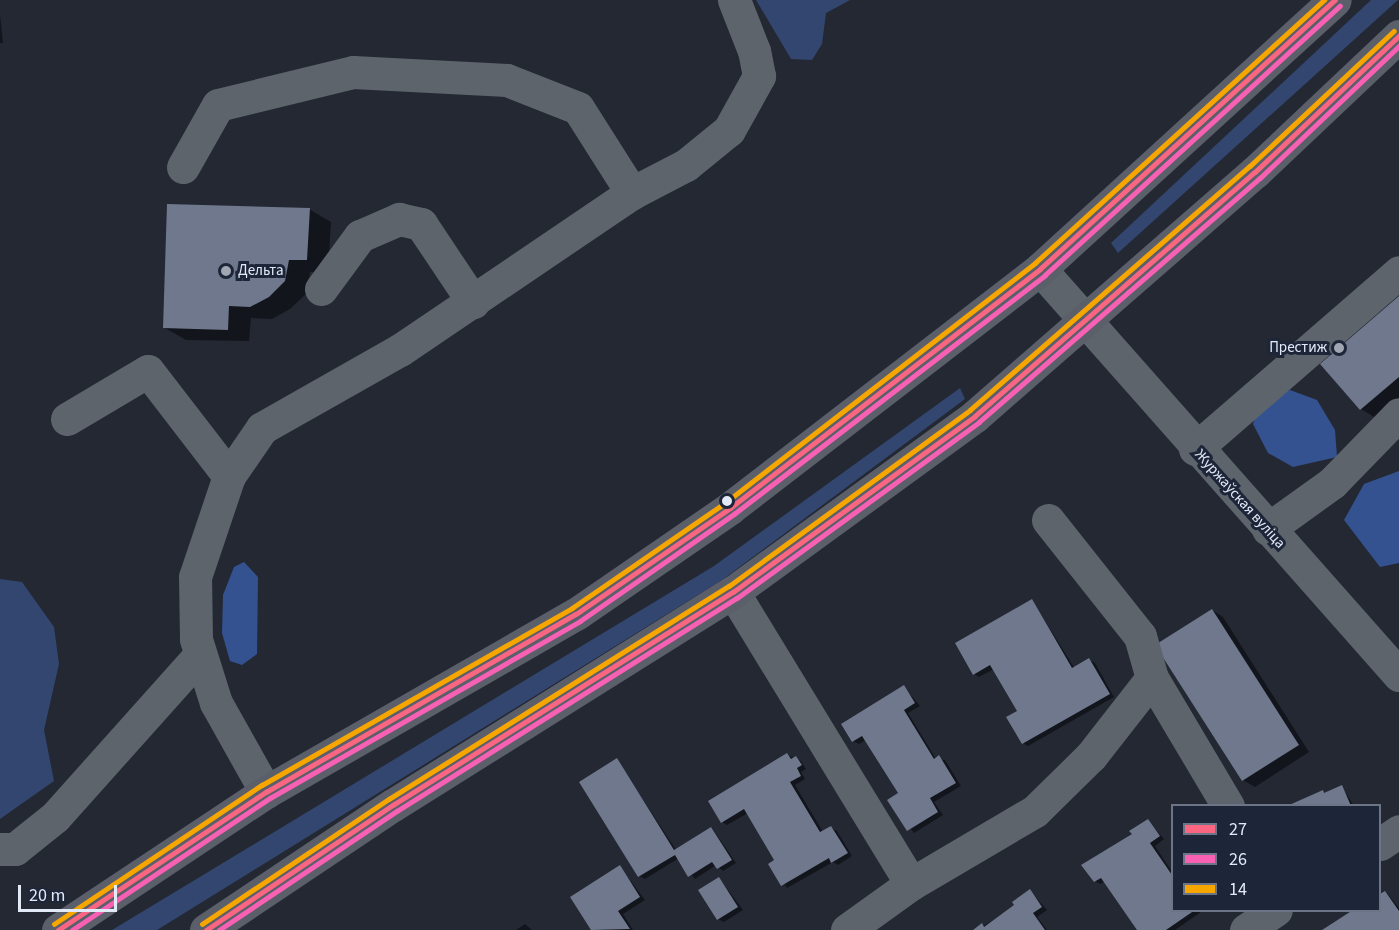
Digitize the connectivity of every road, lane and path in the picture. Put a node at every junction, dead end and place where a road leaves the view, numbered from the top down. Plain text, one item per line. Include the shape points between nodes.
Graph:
1 (734, 0) edge
2 (1335, 0) edge
3 (1399, 36) edge
4 (183, 167) dead end
5 (632, 194) junction
6 (1040, 269) junction
7 (1399, 272) edge
8 (321, 289) dead end
9 (472, 302) junction
10 (1086, 319) junction
11 (1399, 414) edge
12 (68, 419) dead end
13 (1399, 441) edge
14 (1195, 449) junction
15 (229, 476) junction
16 (1332, 483) junction
17 (1047, 520) dead end
18 (1268, 530) junction
19 (733, 592) junction
20 (200, 656) junction
21 (1399, 675) edge
22 (1152, 678) junction
23 (266, 792) junction
24 (1227, 804) edge
25 (1399, 831) edge
26 (1381, 843) edge
27 (0, 849) edge
28 (911, 884) junction
29 (1273, 912) edge
30 (58, 930) edge
31 (206, 930) edge
32 (847, 930) edge
33 (1246, 930) edge

1 - 5 street via 754,51 759,76 729,130 686,165
2 - 6 main road
3 - 10 main road via 1255,172
4 - 5 street via 218,105 353,72 507,80 578,108
5 - 9 street
6 - 10 street, Журжаўская вуліца
6 - 23 main road via 730,508 576,614
7 - 14 street
8 - 9 street via 360,236 399,219 421,224
9 - 15 street via 400,350 262,428
10 - 14 street, Журжаўская вуліца
10 - 19 main road via 1004,394
11 - 16 street
12 - 15 street via 148,371
13 - 16 street
14 - 18 street, Журжаўская вуліца
15 - 20 street via 195,577
16 - 18 street
17 - 22 street via 1140,636
18 - 21 street, Журжаўская вуліца
19 - 28 street
19 - 31 main road via 393,805
20 - 23 street via 216,703
20 - 27 street via 55,817 15,849
22 - 24 street
22 - 28 street via 1091,756 1035,811
23 - 30 main road
25 - 26 street
28 - 32 street
29 - 33 street

